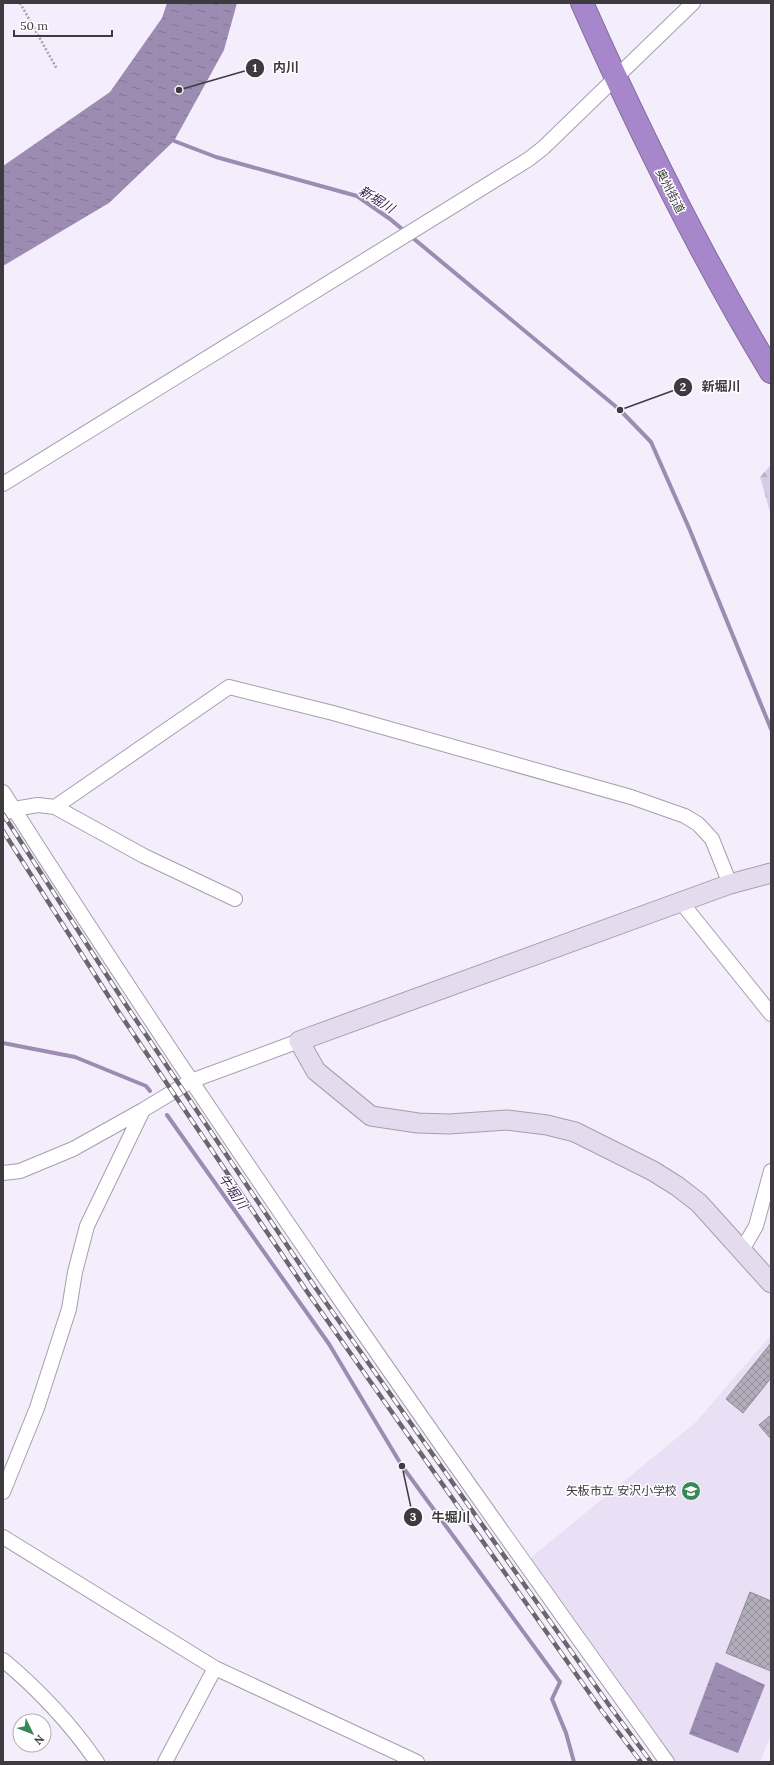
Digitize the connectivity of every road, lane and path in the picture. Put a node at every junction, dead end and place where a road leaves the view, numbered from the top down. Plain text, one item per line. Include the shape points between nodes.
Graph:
1 (20, 3) edge
2 (582, 3) edge
3 (693, 3) edge
4 (57, 70) dead end
5 (616, 78) junction
6 (771, 372) edge
7 (3, 484) edge
8 (3, 792) edge
9 (55, 807) junction
10 (8, 812) edge
11 (771, 873) edge
12 (730, 884) junction
13 (235, 899) dead end
14 (681, 902) junction
15 (771, 1014) edge
16 (299, 1041) junction
17 (192, 1081) junction
18 (143, 1110) junction
19 (771, 1171) edge
20 (3, 1173) edge
21 (742, 1250) junction
22 (771, 1283) edge
23 (3, 1492) edge
24 (3, 1537) edge
25 (3, 1660) edge
26 (215, 1668) junction
27 (97, 1762) edge
28 (165, 1762) edge
29 (417, 1762) edge
30 (667, 1762) edge

1 - 4 path
2 - 5 highway, 奥州街道
3 - 5 street
5 - 6 highway, 奥州街道 via 693,234
5 - 7 street via 529,159
8 - 10 street
9 - 10 street via 38,805
9 - 12 street via 229,688 340,715 631,797 685,816 698,824 712,839
9 - 13 street via 144,856
10 - 17 street
11 - 12 street
12 - 14 street
14 - 15 street
14 - 16 street
16 - 17 street
16 - 21 street via 316,1071 371,1116 418,1123 449,1124 507,1120 547,1125 574,1132 653,1171 677,1186 699,1203
17 - 18 street
17 - 30 street via 420,1415
18 - 20 street via 73,1150 20,1171
18 - 23 street via 87,1226 69,1309 37,1408
19 - 21 street via 756,1226
21 - 22 street
24 - 26 street
25 - 27 street via 42,1694 78,1734
26 - 28 street
26 - 29 street

